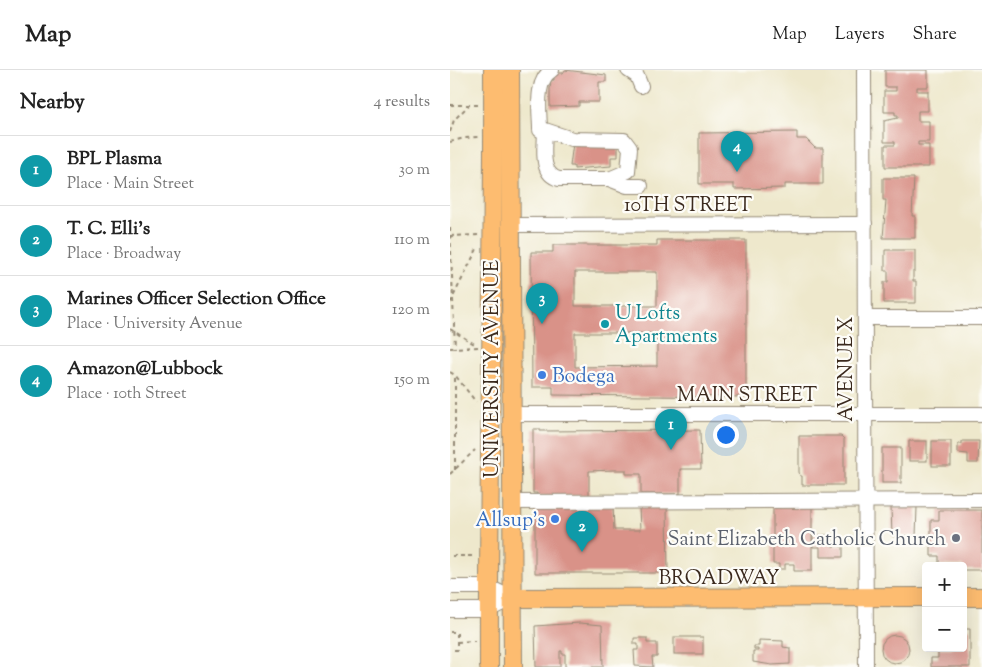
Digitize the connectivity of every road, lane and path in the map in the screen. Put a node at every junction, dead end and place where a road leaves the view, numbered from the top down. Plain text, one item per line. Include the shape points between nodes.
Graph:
1 (493, 70) edge
2 (510, 70) edge
3 (552, 70) edge
4 (628, 70) edge
5 (864, 70) edge
6 (641, 86) dead end
7 (450, 105) edge
8 (469, 105) junction
9 (484, 105) dead end
10 (540, 130) dead end
11 (450, 132) edge
12 (484, 136) dead end
13 (450, 142) edge
14 (609, 180) junction
15 (641, 186) dead end
16 (512, 224) junction
17 (865, 224) junction
18 (450, 227) edge
19 (484, 235) dead end
20 (450, 236) edge
21 (480, 243) dead end
22 (451, 298) edge
23 (450, 303) edge
24 (865, 318) junction
25 (982, 318) edge
26 (450, 329) edge
27 (454, 331) junction
28 (450, 348) edge
29 (455, 348) junction
30 (450, 372) edge
31 (456, 375) junction
32 (479, 405) dead end
33 (512, 414) junction
34 (865, 414) junction
35 (982, 414) edge
36 (479, 446) dead end
37 (455, 470) junction
38 (450, 474) edge
39 (866, 500) junction
40 (982, 500) edge
41 (512, 502) junction
42 (474, 547) dead end
43 (452, 556) dead end
44 (474, 556) junction
45 (474, 562) dead end
46 (450, 587) edge
47 (489, 587) junction
48 (982, 597) edge
49 (512, 598) junction
50 (866, 598) junction
51 (922, 598) edge
52 (967, 598) edge
53 (450, 610) edge
54 (489, 610) junction
55 (450, 632) edge
56 (480, 641) dead end
57 (457, 642) junction
58 (450, 650) edge
59 (489, 667) edge
60 (513, 667) edge
61 (866, 667) edge

1 - 47 main road, UNIVERSITY AVENUE
2 - 16 main road, UNIVERSITY AVENUE
3 - 10 street via 542,82
4 - 6 street via 637,76
5 - 17 street, AVENUE X
7 - 8 path
8 - 9 path
8 - 11 path via 454,120
12 - 13 path
14 - 14 street via 622,175 630,166 630,148 624,140 572,138 545,130 545,168 552,177 559,180
14 - 15 street via 627,186
16 - 17 street, 10TH STREET
16 - 33 main road, UNIVERSITY AVENUE
17 - 24 street, AVENUE X
18 - 20 path
19 - 20 path
20 - 22 path
21 - 22 path
22 - 23 path
22 - 27 path
24 - 25 street
24 - 34 street, AVENUE X
26 - 27 path
27 - 29 path
27 - 29 path via 480,347
28 - 29 path
30 - 31 path
31 - 32 path
31 - 37 path
33 - 34 street, MAIN STREET
33 - 41 main road, UNIVERSITY AVENUE
34 - 35 street, MAIN STREET
34 - 39 street, AVENUE X
36 - 37 path
37 - 38 path
39 - 40 street
39 - 41 street
39 - 50 street, AVENUE X
41 - 49 main road, UNIVERSITY AVENUE
42 - 44 path
43 - 44 path
44 - 45 path
46 - 47 street, BROADWAY
47 - 49 street, BROADWAY
47 - 54 main road, UNIVERSITY AVENUE
48 - 52 main road
49 - 50 main road, BROADWAY
49 - 54 street, BROADWAY
49 - 60 main road, UNIVERSITY AVENUE
50 - 51 main road, BROADWAY
50 - 61 street, AVENUE X
53 - 54 street, BROADWAY
54 - 59 main road, UNIVERSITY AVENUE
55 - 57 path via 457,632
56 - 57 path
57 - 58 path via 457,650

